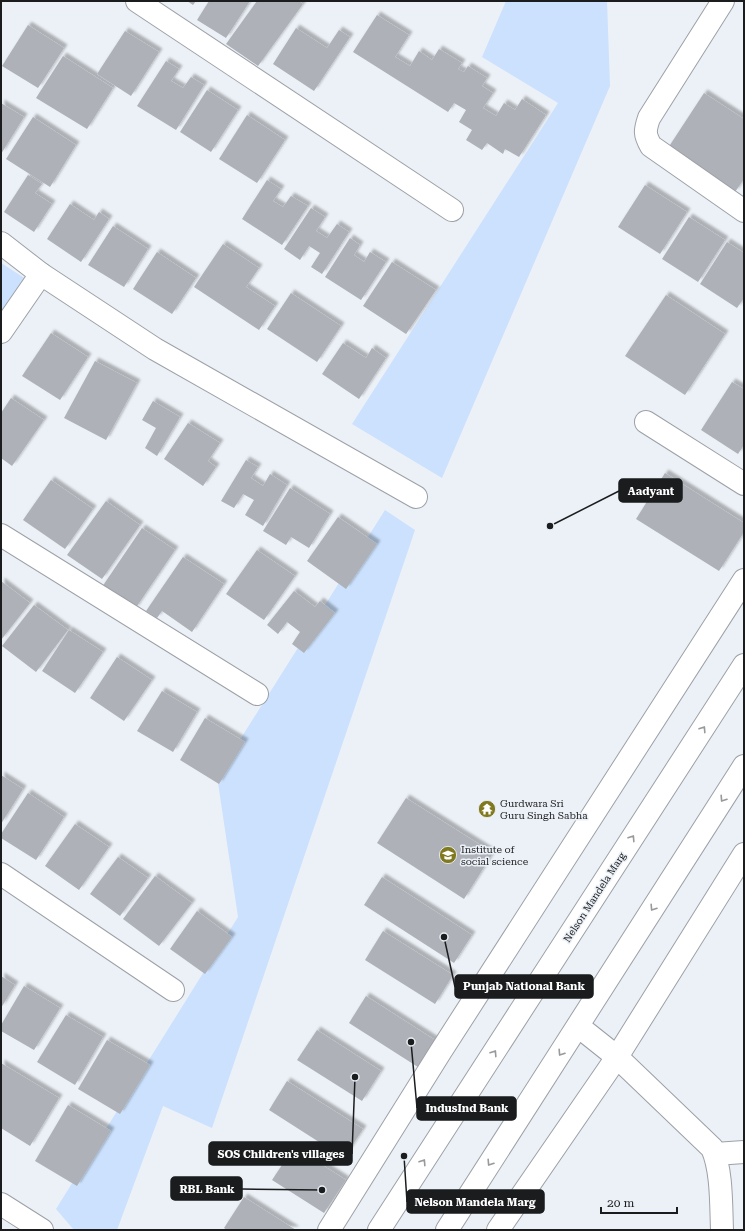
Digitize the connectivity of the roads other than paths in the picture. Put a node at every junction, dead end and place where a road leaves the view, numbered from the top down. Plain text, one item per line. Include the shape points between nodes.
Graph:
1 (137, 1) edge
2 (723, 1) edge
3 (452, 210) dead end
4 (744, 211) edge
5 (1, 243) edge
6 (41, 274) junction
7 (1, 332) edge
8 (646, 422) dead end
9 (744, 484) edge
10 (416, 497) dead end
11 (1, 535) edge
12 (744, 580) edge
13 (744, 665) edge
14 (258, 694) dead end
15 (744, 766) edge
16 (744, 854) edge
17 (1, 874) edge
18 (173, 990) dead end
19 (578, 1026) junction
20 (617, 1057) junction
21 (744, 1152) edge
22 (715, 1154) junction
23 (1, 1204) edge
24 (42, 1230) edge
25 (329, 1230) edge
26 (379, 1230) edge
27 (447, 1230) edge
28 (498, 1230) edge
29 (722, 1230) edge

1 - 3 main road
2 - 4 main road via 649,118 645,129 651,146
5 - 6 main road
6 - 7 main road
6 - 10 main road via 155,349
8 - 9 main road
11 - 14 main road
12 - 25 main road
26 -> 13 main road, Nelson Mandela Marg
15 -> 19 main road
16 - 20 main road
17 - 18 main road
19 - 20 main road
19 -> 27 main road
20 - 22 main road via 708,1143
20 - 28 main road
21 - 22 main road
22 - 29 main road
23 - 24 main road

